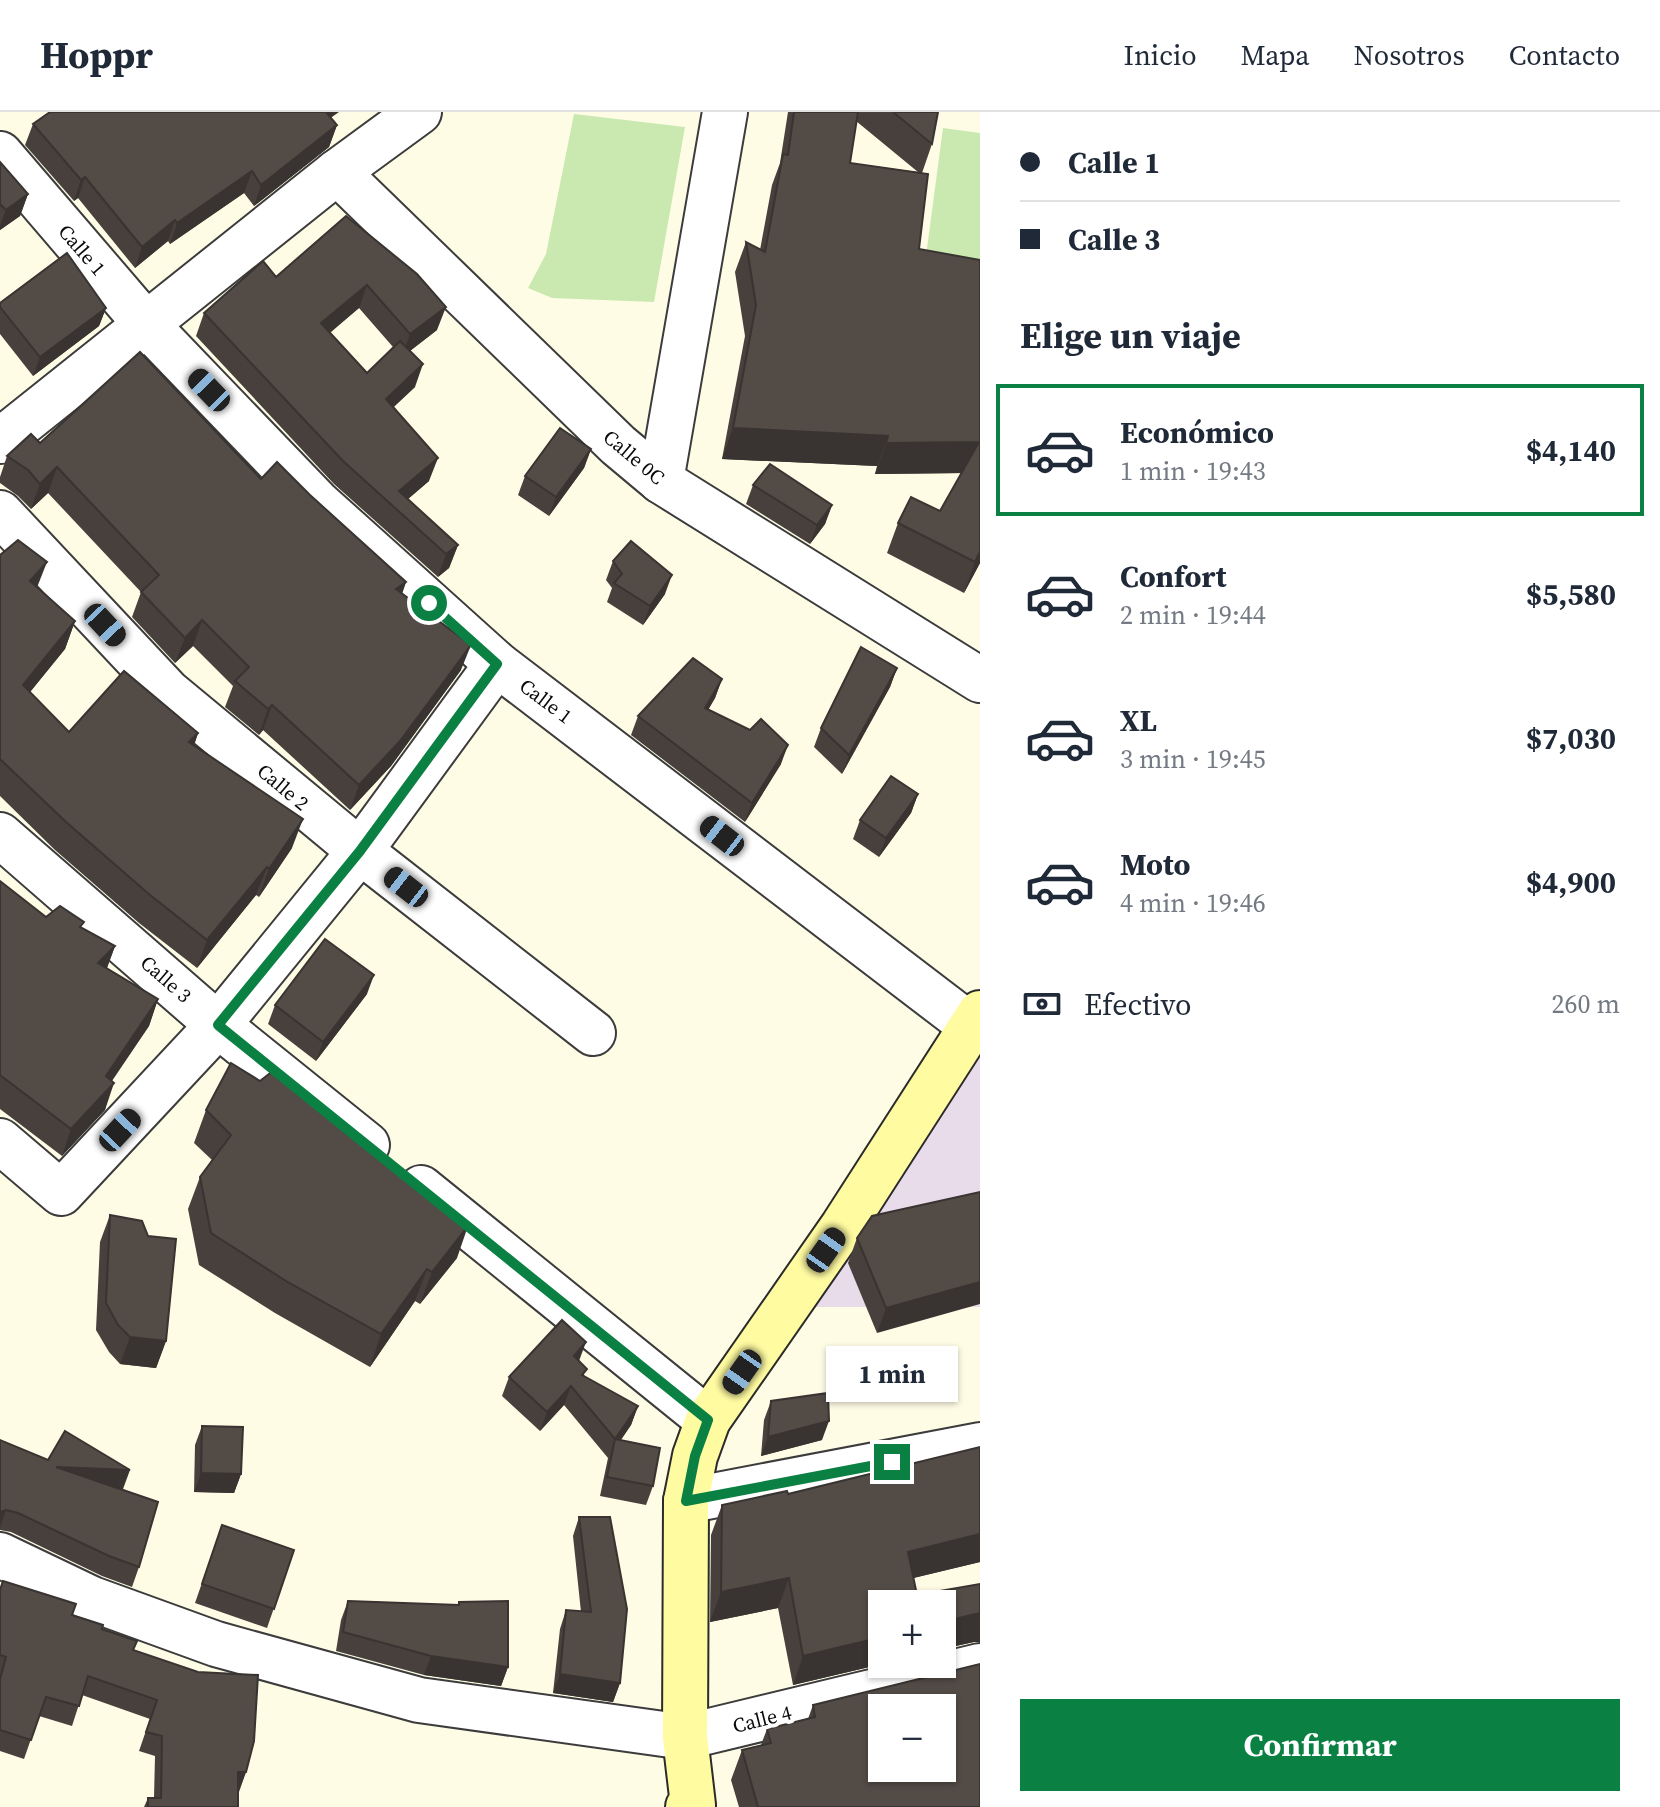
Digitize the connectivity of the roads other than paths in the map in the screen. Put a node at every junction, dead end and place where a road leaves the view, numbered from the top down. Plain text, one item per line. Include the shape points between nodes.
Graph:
1 (419, 112) edge
2 (725, 112) edge
3 (0, 154) edge
4 (337, 172) junction
5 (145, 323) junction
6 (0, 441) edge
7 (661, 481) junction
8 (0, 513) edge
9 (497, 664) junction
10 (980, 680) edge
11 (0, 835) edge
12 (360, 851) junction
13 (976, 1019) edge
14 (218, 1025) junction
15 (593, 1033) dead end
16 (0, 1141) edge
17 (708, 1420) junction
18 (980, 1445) edge
19 (686, 1501) junction
20 (0, 1555) edge
21 (980, 1666) edge
22 (685, 1737) junction
23 (691, 1806) edge

1 - 4 street
2 - 7 street
3 - 5 street, Calle 1
4 - 5 street
4 - 7 street, Calle 0C
5 - 6 street
5 - 9 street, Calle 1 via 317,502
7 - 10 street, Calle 0C
8 - 12 street, Calle 2 via 168,692
9 - 12 street
9 - 13 street, Calle 1
11 - 14 street, Calle 3
12 - 14 street
12 - 15 street, Calle 2
13 - 17 street via 843,1226
14 - 16 street via 61,1193
14 - 17 street, Calle 3
17 - 19 street
18 - 19 street
19 - 22 street
20 - 22 street via 92,1599 216,1644 419,1700
21 - 22 street, Calle 4
22 - 23 street

